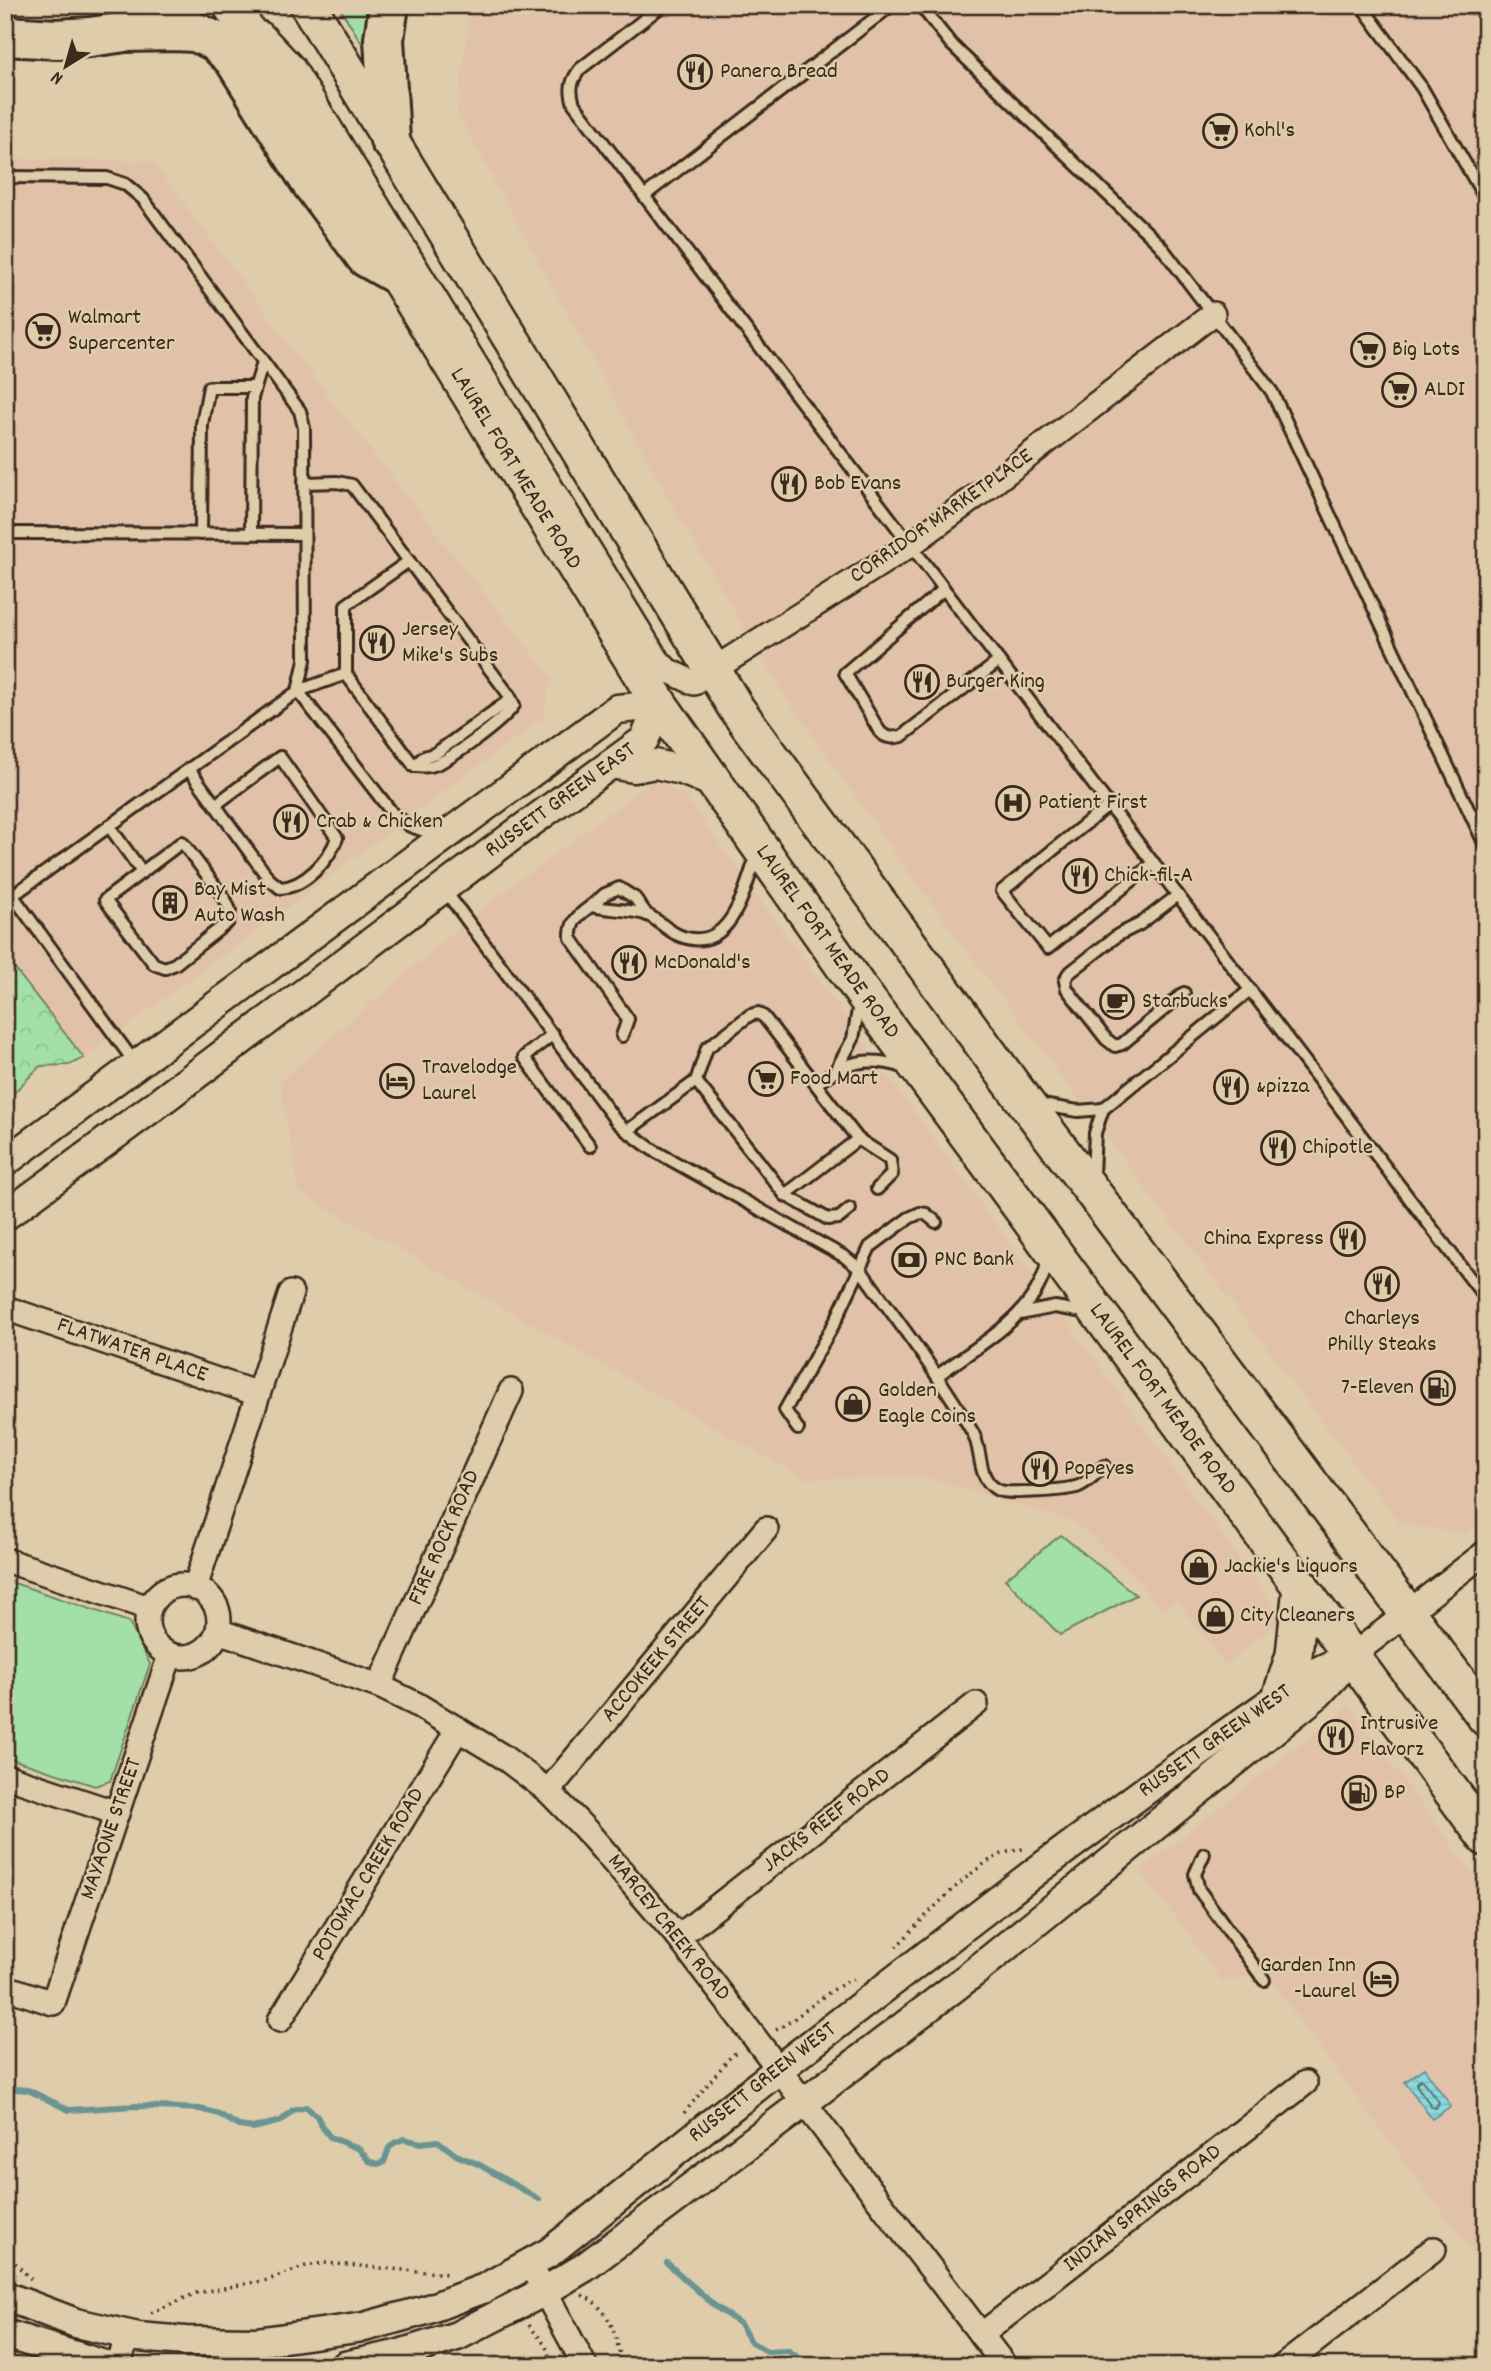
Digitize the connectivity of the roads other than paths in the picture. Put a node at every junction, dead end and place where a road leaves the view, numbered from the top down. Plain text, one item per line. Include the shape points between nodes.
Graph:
1 (187, 5) edge
2 (233, 5) edge
3 (308, 5) edge
4 (389, 5) edge
5 (663, 5) edge
6 (892, 5) edge
7 (920, 5) edge
8 (1361, 5) edge
9 (125, 32) junction
10 (5, 36) edge
11 (390, 140) junction
12 (5, 177) edge
13 (644, 196) junction
14 (1486, 200) edge
15 (396, 274) junction
16 (1213, 314) junction
17 (263, 362) junction
18 (255, 387) junction
19 (303, 483) junction
20 (5, 533) edge
21 (201, 534) junction
22 (251, 534) junction
23 (303, 534) junction
24 (910, 544) junction
25 (409, 561) junction
26 (944, 589) junction
27 (999, 661) junction
28 (346, 674) junction
29 (703, 676) junction
30 (298, 691) junction
31 (660, 705) junction
32 (611, 764) junction
33 (189, 769) junction
34 (714, 783) junction
35 (215, 805) junction
36 (1109, 805) junction
37 (109, 826) junction
38 (445, 837) junction
39 (1486, 847) edge
40 (760, 848) junction
41 (1154, 863) junction
42 (142, 872) junction
43 (5, 885) edge
44 (443, 888) junction
45 (1178, 895) junction
46 (9, 898) edge
47 (591, 906) junction
48 (647, 915) junction
49 (1250, 990) junction
50 (861, 991) junction
51 (1184, 993) dead end
52 (553, 1034) junction
53 (622, 1036) dead end
54 (137, 1065) junction
55 (837, 1068) junction
56 (920, 1072) junction
57 (696, 1081) junction
58 (1011, 1083) junction
59 (816, 1084) junction
60 (1103, 1109) junction
61 (627, 1131) junction
62 (858, 1139) junction
63 (590, 1146) dead end
64 (5, 1162) edge
65 (877, 1189) dead end
66 (785, 1195) junction
67 (1099, 1201) junction
68 (850, 1209) dead end
69 (5, 1216) edge
70 (936, 1222) dead end
71 (1050, 1245) junction
72 (860, 1269) junction
73 (291, 1293) dead end
74 (1486, 1299) edge
75 (5, 1308) edge
76 (1020, 1314) junction
77 (1101, 1315) junction
78 (937, 1376) junction
79 (511, 1391) dead end
80 (258, 1394) junction
81 (798, 1429) dead end
82 (1104, 1466) dead end
83 (766, 1529) dead end
84 (1486, 1552) edge
85 (5, 1560) edge
86 (1301, 1586) junction
87 (195, 1588) junction
88 (149, 1608) junction
89 (1408, 1613) junction
90 (218, 1631) junction
91 (170, 1655) junction
92 (1353, 1655) junction
93 (379, 1686) junction
94 (1281, 1695) junction
95 (976, 1704) dead end
96 (1486, 1718) edge
97 (458, 1730) junction
98 (5, 1776) edge
99 (548, 1791) junction
100 (117, 1814) junction
101 (1486, 1838) edge
102 (1203, 1854) dead end
103 (678, 1937) junction
104 (1264, 1980) dead end
105 (5, 1987) edge
106 (280, 2021) dead end
107 (779, 2069) junction
108 (1305, 2083) dead end
109 (805, 2102) junction
110 (1434, 2249) dead end
111 (530, 2264) junction
112 (545, 2291) junction
113 (5, 2296) edge
114 (5, 2334) edge
115 (127, 2334) junction
116 (981, 2335) junction
117 (108, 2366) edge
118 (119, 2366) edge
119 (345, 2366) edge
120 (584, 2366) edge
121 (1005, 2366) edge
122 (1283, 2366) edge

1 - 9 highway
2 - 15 main road, LAUREL FORT MEADE ROAD
2 - 29 street via 292,66 656,658 667,670
3 - 11 main road
4 - 11 highway via 384,39
5 - 13 lane via 580,69 570,92 574,104
6 - 13 lane
7 - 16 lane via 951,44 1160,245
8 - 14 lane via 1422,88
9 - 10 highway via 57,39
9 - 15 highway via 195,32 226,49 310,181 366,257
11 - 29 main road
12 - 17 lane via 107,178 125,184 143,199
13 - 24 lane
15 - 31 main road, LAUREL FORT MEADE ROAD
16 - 24 street, CORRIDOR MARKETPLACE
16 - 39 lane via 1272,392
17 - 18 lane
17 - 19 lane via 300,411
18 - 21 lane via 209,387 202,424
18 - 22 lane
19 - 23 lane
19 - 25 lane via 352,485
20 - 21 lane
21 - 22 lane
22 - 23 lane
23 - 30 lane via 304,660
24 - 26 lane
24 - 29 street, CORRIDOR MARKETPLACE
25 - 28 lane via 346,605
25 - 28 lane via 513,705 507,715 453,755 431,766 414,766
26 - 27 lane
26 - 27 lane via 845,673 880,732 902,736
27 - 36 lane
28 - 30 lane
29 - 31 street, CORRIDOR MARKETPLACE
29 - 58 main road via 744,719
30 - 33 lane
30 - 38 lane via 393,814 410,826
31 - 32 street, RUSSETT GREEN EAST via 644,740
31 - 34 main road, LAUREL FORT MEADE ROAD
31 - 38 street, RUSSETT GREEN EAST via 617,709
32 - 34 street via 634,768 656,764
32 - 44 street, RUSSETT GREEN EAST
33 - 35 lane
33 - 37 lane
34 - 40 main road, LAUREL FORT MEADE ROAD
35 - 35 lane via 269,880 280,888 292,887 326,860 337,838 280,757
36 - 41 lane
36 - 41 lane via 1002,891 1048,948
37 - 42 lane
37 - 46 lane
38 - 54 street, RUSSETT GREEN EAST
40 - 48 lane via 744,894 718,935 699,939 678,935
40 - 50 main road, LAUREL FORT MEADE ROAD
41 - 45 lane
42 - 42 lane via 105,900 154,964 164,968 175,964 228,922 230,910 225,899 182,842
43 - 46 lane
44 - 52 lane
44 - 69 street, RUSSETT GREEN EAST
45 - 49 lane
45 - 51 lane via 1118,935 1065,981 1115,1046
46 - 54 lane
47 - 48 lane
47 - 48 lane via 619,888 635,898
47 - 53 lane via 571,925 571,938 628,1019
49 - 60 lane
49 - 74 lane
50 - 55 lane via 853,1040
50 - 56 main road, LAUREL FORT MEADE ROAD
52 - 61 lane
52 - 63 lane via 524,1057
54 - 64 street, RUSSETT GREEN EAST
55 - 56 lane via 888,1062
55 - 59 lane
56 - 71 main road, LAUREL FORT MEADE ROAD
57 - 59 lane via 707,1048 758,1013
57 - 61 lane
57 - 66 lane
58 - 60 lane via 1042,1104 1077,1111
58 - 67 main road
59 - 62 lane
60 - 67 lane via 1091,1170
61 - 72 lane
62 - 65 lane via 890,1160 892,1174
62 - 66 lane
66 - 68 lane via 828,1219 839,1218
67 - 89 main road
70 - 72 lane via 920,1213 909,1218 870,1247
71 - 76 lane via 1040,1285
71 - 77 main road, LAUREL FORT MEADE ROAD
72 - 78 lane
72 - 81 lane via 785,1410
73 - 80 street
75 - 80 street, FLATWATER PLACE
76 - 77 lane via 1055,1307
76 - 78 lane
77 - 86 main road, LAUREL FORT MEADE ROAD
78 - 82 lane via 976,1437 981,1467 998,1490 1014,1493 1077,1487
79 - 93 street, FIRE ROCK ROAD
80 - 87 street
83 - 99 street, ACCOKEEK STREET
84 - 89 street
85 - 88 street
86 - 92 main road, LAUREL FORT MEADE ROAD
86 - 94 main road via 1294,1655
87 - 88 street via 184,1585 163,1591
87 - 90 street via 217,1610
88 - 91 street via 152,1641
89 - 92 street
89 - 96 main road
90 - 91 street via 204,1651 182,1658
90 - 93 street, MARCEY CREEK ROAD
91 - 100 street, MAYAONE STREET
92 - 94 street, RUSSETT GREEN WEST
92 - 101 main road, LAUREL FORT MEADE ROAD
92 - 109 street, RUSSETT GREEN WEST via 1308,1701 972,1974
93 - 97 street, MARCEY CREEK ROAD
94 - 107 street, RUSSETT GREEN WEST via 1039,1869
95 - 103 street, JACKS REEF ROAD
97 - 99 street, MARCEY CREEK ROAD
97 - 106 street, POTOMAC CREEK ROAD
98 - 100 street
99 - 103 street, MARCEY CREEK ROAD
100 - 105 street, MAYAONE STREET via 53,2003
102 - 104 lane via 1195,1874 1199,1890
103 - 107 street, MARCEY CREEK ROAD
107 - 109 street, MARCEY CREEK ROAD
107 - 111 street, RUSSETT GREEN WEST
108 - 116 street, INDIAN SPRINGS ROAD
109 - 112 street, RUSSETT GREEN WEST via 585,2267
109 - 116 street, MARCEY CREEK ROAD
110 - 122 street
111 - 112 street
111 - 115 street, RUSSETT GREEN WEST via 426,2311 364,2327 256,2342
112 - 119 street, RUSSETT GREEN WEST via 457,2336 396,2356
112 - 120 street
113 - 115 street, RUSSETT GREEN WEST via 76,2323
114 - 117 street
115 - 118 street
116 - 121 street, MARCEY CREEK ROAD

